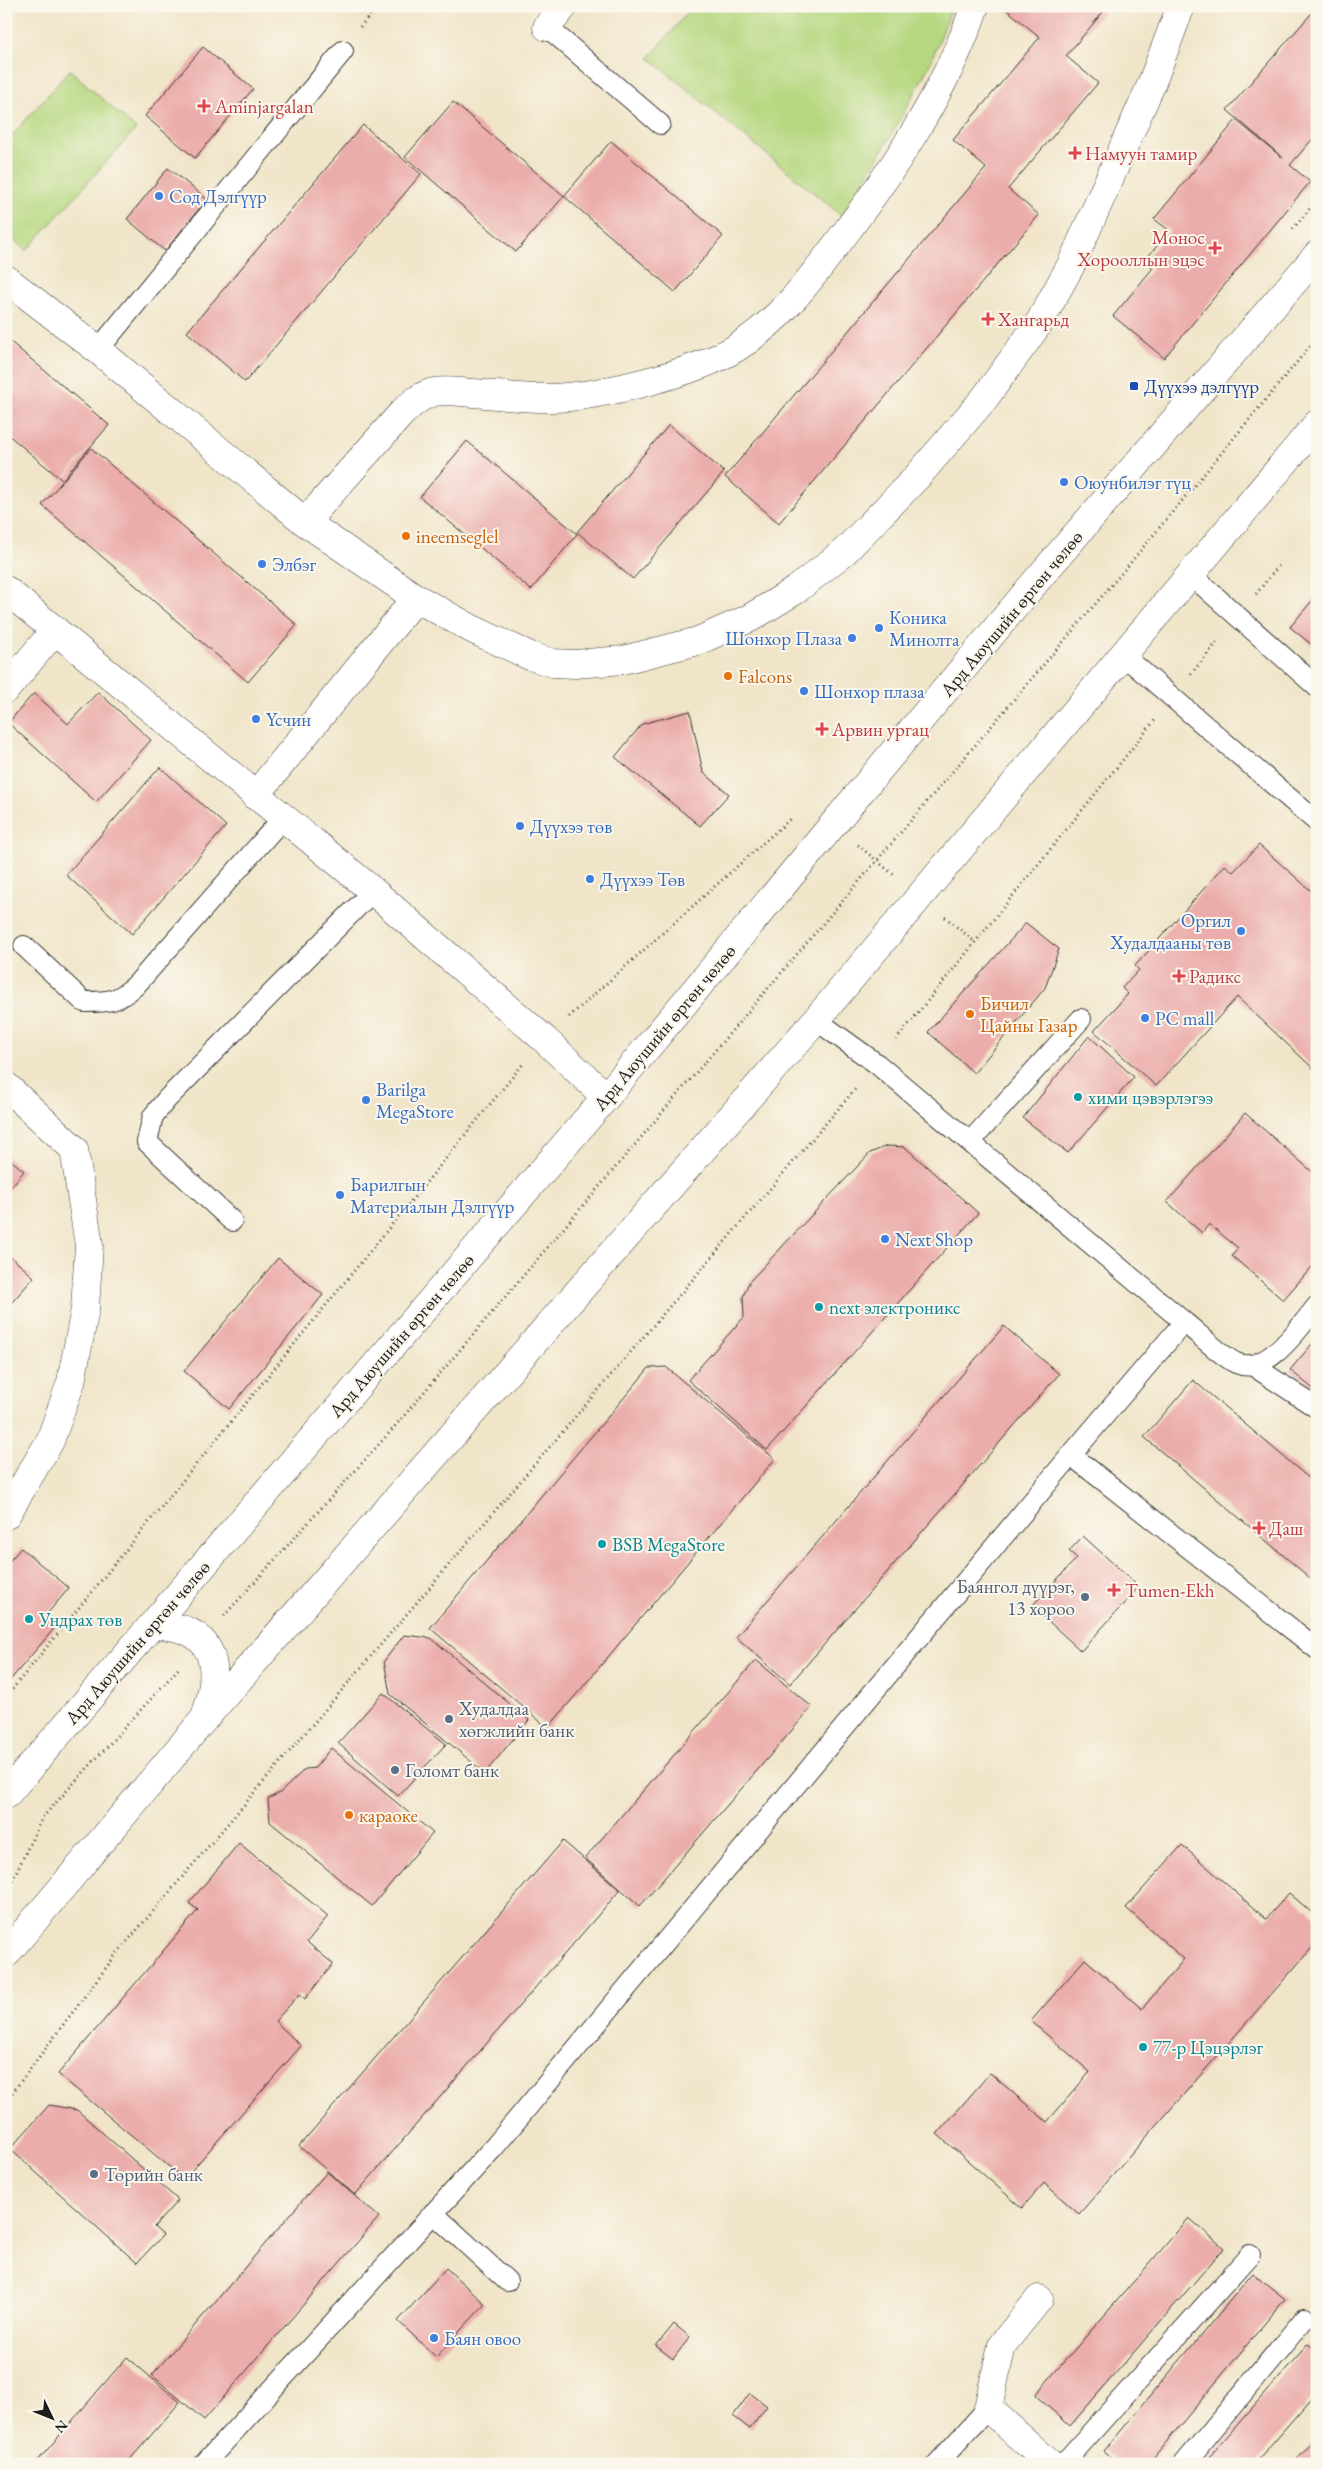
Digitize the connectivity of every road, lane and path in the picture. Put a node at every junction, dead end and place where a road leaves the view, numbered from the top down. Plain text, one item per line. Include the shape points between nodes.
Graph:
1 (564, 6) edge
2 (975, 6) edge
3 (1181, 6) edge
4 (547, 27) joint
5 (342, 50) dead end
6 (660, 124) dead end
7 (1317, 255) edge
8 (6, 280) edge
9 (1317, 338) edge
10 (98, 350) junction
11 (1317, 424) edge
12 (305, 522) junction
13 (1280, 564) dead end
14 (1190, 574) junction
15 (6, 590) edge
16 (416, 598) junction
17 (1238, 616) junction
18 (55, 630) junction
19 (1123, 655) junction
20 (1317, 687) edge
21 (6, 689) edge
22 (1172, 699) junction
23 (255, 796) junction
24 (793, 817) dead end
25 (283, 818) junction
26 (1317, 822) edge
27 (833, 825) junction
28 (876, 860) junction
29 (373, 891) junction
30 (920, 897) junction
31 (976, 942) junction
32 (24, 946) dead end
33 (1081, 1019) dead end
34 (816, 1020) junction
35 (544, 1039) junction
36 (877, 1064) junction
37 (6, 1086) edge
38 (606, 1097) junction
39 (970, 1142) junction
40 (232, 1221) dead end
41 (1317, 1306) edge
42 (1184, 1322) junction
43 (1252, 1365) junction
44 (1317, 1408) edge
45 (1071, 1455) junction
46 (6, 1515) edge
47 (152, 1625) junction
48 (202, 1642) junction
49 (1317, 1649) edge
50 (6, 1697) edge
51 (205, 1718) junction
52 (6, 1795) edge
53 (6, 1894) edge
54 (6, 1954) edge
55 (6, 2101) edge
56 (433, 2213) junction
57 (1250, 2255) dead end
58 (507, 2281) dead end
59 (1039, 2298) dead end
60 (1305, 2318) dead end
61 (988, 2408) junction
62 (204, 2464) edge
63 (937, 2464) edge
64 (1050, 2464) edge
65 (1063, 2464) edge
66 (1184, 2464) edge

1 - 4 street
2 - 12 street via 957,52 898,159 812,277 773,321 735,349 694,367 607,391 552,398 445,391 420,398 402,413
3 - 16 street via 1112,175 1070,266 1039,323 984,399 916,478 845,551 796,590 750,618 698,640 623,660 575,664 553,663 530,656
4 - 6 lane
5 - 10 lane
7 - 27 street, Ард Аюушийн өргөн чөлөө via 1031,587
8 - 10 street
9 - 28 path via 1126,568
10 - 12 street
11 - 14 street
12 - 16 street
13 - 17 path
14 - 17 lane
14 - 19 street
15 - 18 street
16 - 23 street
17 - 20 lane
17 - 22 path
18 - 21 street
18 - 23 street
19 - 22 lane
19 - 30 street
22 - 26 lane
22 - 31 path
23 - 25 street
24 - 35 path
25 - 29 street
25 - 32 lane via 121,998 84,1002
27 - 28 path
27 - 38 street, Ард Аюушийн өргөн чөлөө
28 - 30 path
28 - 48 path via 391,1431
29 - 35 street
29 - 40 lane via 153,1116 147,1142
30 - 31 path
30 - 34 street
31 - 36 path
33 - 39 lane
34 - 36 lane
34 - 51 street
35 - 38 street
35 - 50 path
36 - 39 lane
36 - 55 path via 121,1950
37 - 46 street via 74,1149 89,1245 85,1309 71,1382 50,1441
38 - 47 street, Ард Аюушийн өргөн чөлөө
39 - 42 lane
41 - 43 lane via 1279,1352
42 - 43 lane via 1236,1363
42 - 45 lane
43 - 44 lane
45 - 49 lane
45 - 56 lane via 495,2146
47 - 48 street via 173,1625 190,1631
47 - 52 street, Ард Аюушийн өргөн чөлөө
48 - 51 street via 208,1646 212,1659 214,1684
48 - 53 path via 42,1818
51 - 54 street
56 - 58 lane
56 - 62 lane
57 - 65 lane
59 - 61 street via 1002,2346
60 - 66 lane
61 - 63 lane
61 - 64 street

